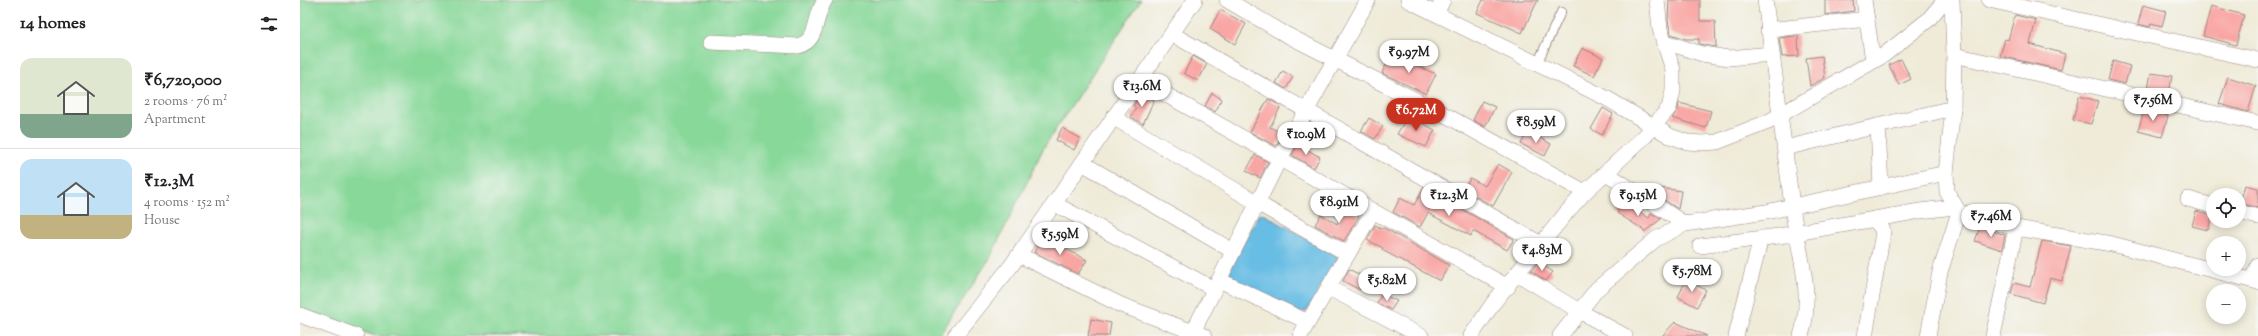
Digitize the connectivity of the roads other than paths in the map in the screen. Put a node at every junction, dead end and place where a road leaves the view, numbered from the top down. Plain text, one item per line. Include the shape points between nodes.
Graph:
1 (825, 0) edge
2 (1195, 0) edge
3 (1226, 0) edge
4 (1368, 0) edge
5 (1408, 0) edge
6 (1443, 0) edge
7 (1657, 0) edge
8 (1765, 0) edge
9 (1864, 0) edge
10 (1945, 0) edge
11 (1952, 0) edge
12 (1989, 0) edge
13 (1561, 12) dead end
14 (1436, 14) junction
15 (1867, 19) junction
16 (1768, 30) junction
17 (1172, 34) junction
18 (1663, 41) junction
19 (710, 42) dead end
20 (1771, 54) junction
21 (1954, 55) junction
22 (1334, 60) junction
23 (2258, 60) edge
24 (1873, 62) junction
25 (1537, 64) junction
26 (1140, 80) junction
27 (1953, 108) junction
28 (1306, 110) junction
29 (1780, 115) junction
30 (1113, 117) junction
31 (2258, 123) edge
32 (1878, 126) junction
33 (1653, 127) junction
34 (1785, 148) junction
35 (1280, 158) junction
36 (1082, 164) junction
37 (1606, 173) junction
38 (1946, 173) junction
39 (1881, 187) junction
40 (1585, 192) junction
41 (2188, 199) dead end
42 (1257, 203) junction
43 (1055, 204) junction
44 (2206, 204) edge
45 (1793, 206) junction
46 (1956, 210) junction
47 (1373, 211) junction
48 (2246, 214) edge
49 (2258, 217) edge
50 (1874, 219) junction
51 (1685, 224) junction
52 (2016, 228) junction
53 (1796, 232) junction
54 (1761, 238) junction
55 (1541, 244) junction
56 (1700, 246) dead end
57 (1233, 251) junction
58 (1348, 254) junction
59 (1019, 255) junction
60 (2258, 265) edge
61 (1518, 274) junction
62 (2255, 281) edge
63 (1216, 285) junction
64 (1508, 287) junction
65 (1329, 288) junction
66 (1579, 311) junction
67 (300, 315) edge
68 (1308, 322) junction
69 (341, 333) edge
70 (1198, 334) edge
71 (356, 336) edge
72 (955, 336) edge
73 (1300, 336) edge
74 (1421, 336) edge
75 (1471, 336) edge
76 (1560, 336) edge
77 (1625, 336) edge
78 (1736, 336) edge
79 (1800, 336) edge
80 (1865, 336) edge
81 (1928, 336) edge
82 (1993, 336) edge

1 - 19 street via 819,11 812,38 806,44 798,46
2 - 17 street
3 - 22 street
4 - 22 street
5 - 14 street
6 - 14 street
7 - 18 street
8 - 16 street
9 - 15 street
10 - 24 street via 1915,31
11 - 21 street
12 - 23 street
13 - 25 lane
14 - 25 street
15 - 16 street
15 - 24 street
16 - 20 street
17 - 26 street
17 - 28 street
18 - 20 street via 1702,54 1730,58
18 - 33 street via 1673,70 1673,91 1669,108
20 - 29 street
21 - 27 street
21 - 31 street
22 - 28 street
22 - 40 street via 1456,121
24 - 29 street
25 - 33 street via 1606,98
26 - 30 street
26 - 35 street
27 - 32 street
27 - 38 street
28 - 35 street
28 - 55 street
29 - 33 street via 1747,132 1717,142 1687,142
29 - 34 street
30 - 36 street
30 - 42 street
32 - 34 street
32 - 39 street
33 - 37 street
34 - 45 street
35 - 42 street
35 - 47 street
36 - 43 street
36 - 57 street
37 - 40 street
37 - 51 street
38 - 39 street
38 - 46 street via 1947,192
39 - 45 street
40 - 55 street
41 - 44 street
42 - 57 street
42 - 58 street
43 - 59 street
43 - 63 street
45 - 51 street
45 - 53 street
46 - 50 street
46 - 52 street
46 - 81 street via 1940,272
47 - 58 street
47 - 64 street
48 - 49 street
50 - 53 street
50 - 80 street via 1883,230
51 - 66 street via 1656,239 1623,266 1597,289
52 - 62 street via 2112,244
52 - 82 street
53 - 54 street
53 - 79 street via 1804,266 1807,301 1806,319
54 - 56 street
54 - 78 street
55 - 61 street
57 - 63 street
58 - 65 street
59 - 70 street via 1121,304
59 - 72 street
60 - 62 street
61 - 64 street
61 - 66 street
63 - 68 street
63 - 70 street
64 - 75 street
65 - 68 street
65 - 74 street
66 - 76 street
66 - 77 street
67 - 69 street
68 - 73 street
69 - 71 street

